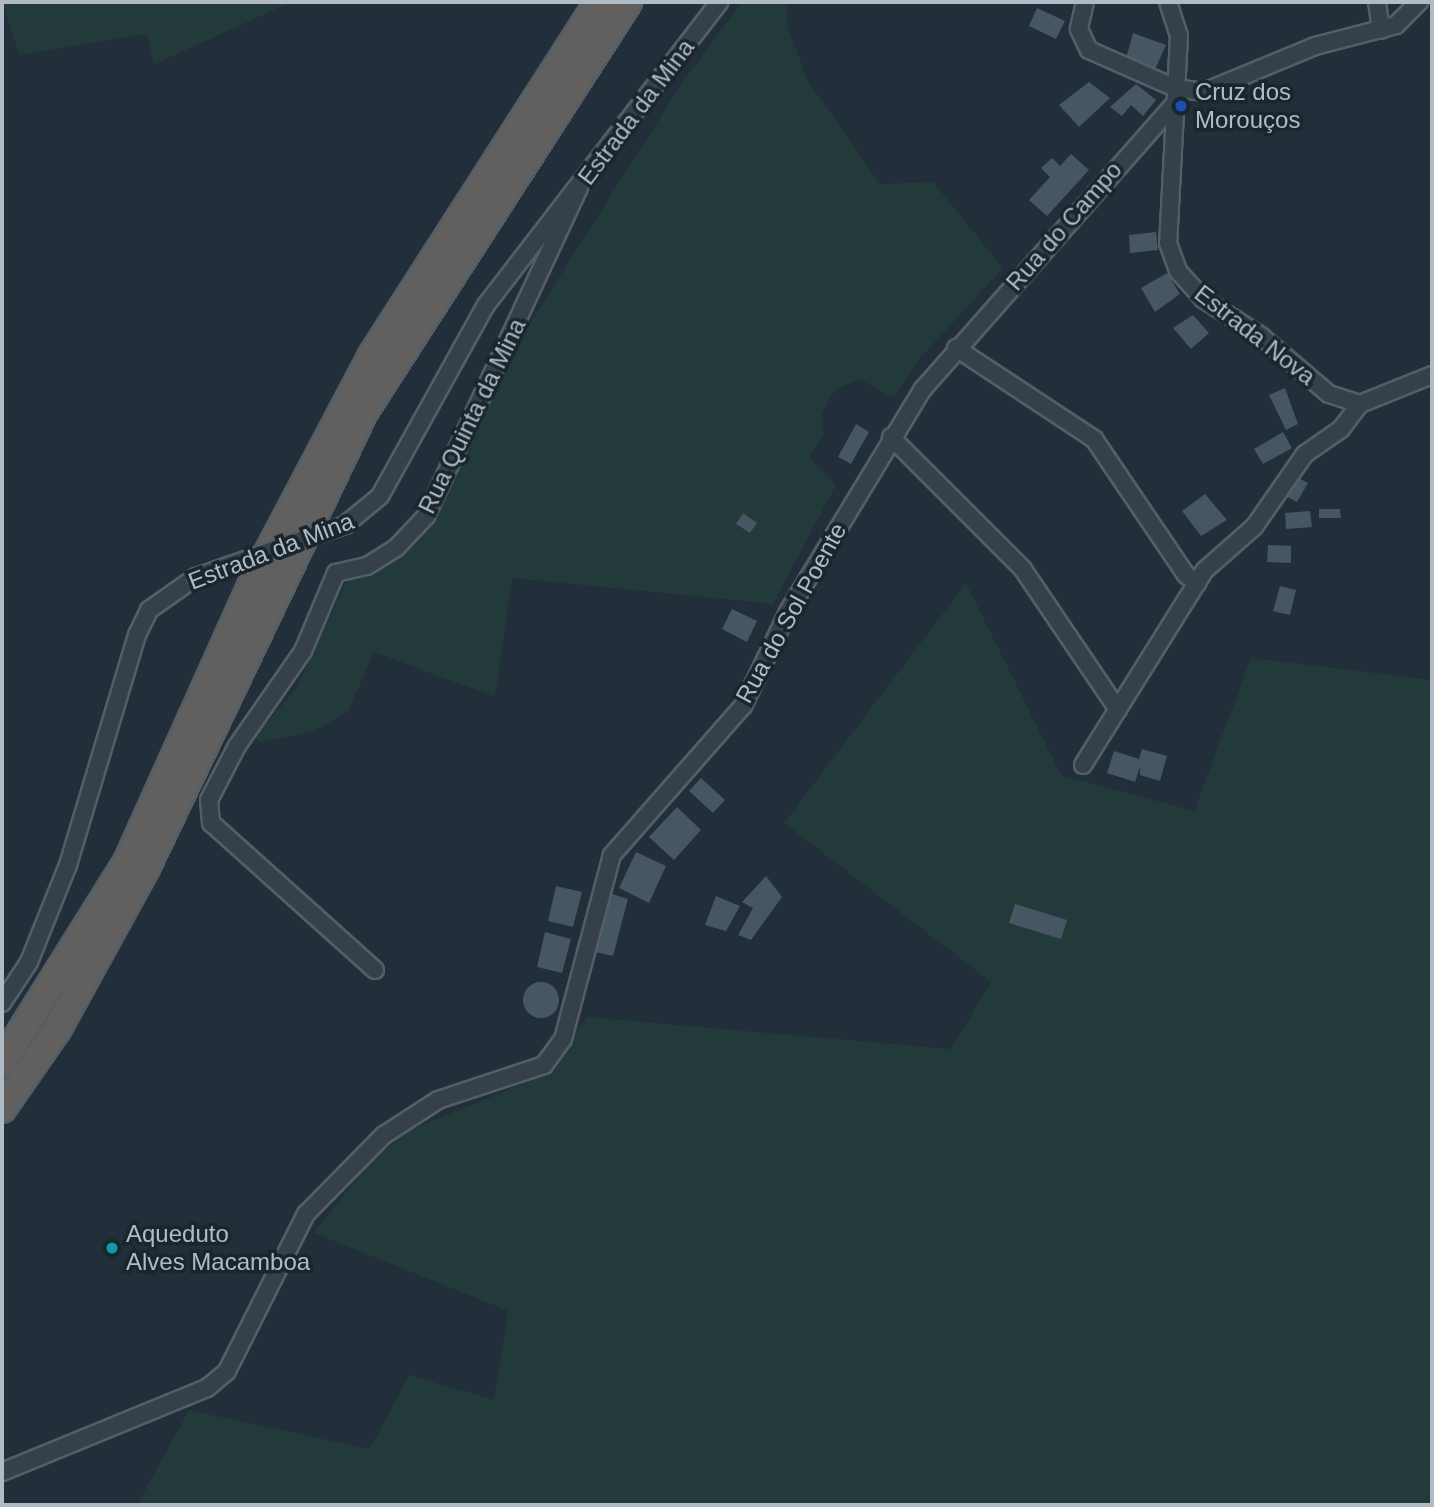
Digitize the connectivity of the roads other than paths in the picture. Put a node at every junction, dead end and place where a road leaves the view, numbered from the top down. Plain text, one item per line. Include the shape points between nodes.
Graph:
1 (599, 2) edge
2 (628, 2) edge
3 (719, 2) edge
4 (1085, 2) edge
5 (1168, 2) edge
6 (1377, 2) edge
7 (1419, 2) edge
8 (1381, 30) junction
9 (1174, 97) junction
10 (579, 188) junction
11 (956, 348) junction
12 (1432, 375) edge
13 (1360, 404) junction
14 (891, 437) junction
15 (1198, 583) junction
16 (1118, 710) junction
17 (1083, 765) dead end
18 (375, 970) dead end
19 (2, 1003) edge
20 (2, 1062) edge
21 (2, 1109) edge
22 (2, 1472) edge

1 - 20 highway via 372,355 254,579 127,862
2 - 21 highway via 365,412 146,868 57,1030
3 - 10 street, Estrada da Mina
4 - 9 street via 1079,29 1089,50
5 - 9 street, Estrada Nova via 1179,36
6 - 8 street
7 - 8 street
8 - 9 street via 1315,46 1204,92
9 - 11 street, Rua do Campo
9 - 13 street, Estrada Nova via 1168,243 1178,271 1203,299 1261,336 1329,394
10 - 18 street, Rua Quinta da Mina via 426,516 396,548 366,566 336,573 303,651 237,746 209,800 211,824
10 - 19 street, Estrada da Mina, bridge via 486,305 380,496 345,525 196,578 149,610 137,635 68,865 29,962
11 - 14 street, Rua do Sol Poente
11 - 15 street via 1094,439
12 - 13 street
13 - 15 street via 1340,429 1305,454 1254,527
14 - 16 street via 1022,568
14 - 22 street, Rua do Sol Poente via 789,610 743,706 612,855 563,1039 544,1065 438,1100 384,1135 306,1214 227,1371 207,1388
15 - 16 street
16 - 17 street

